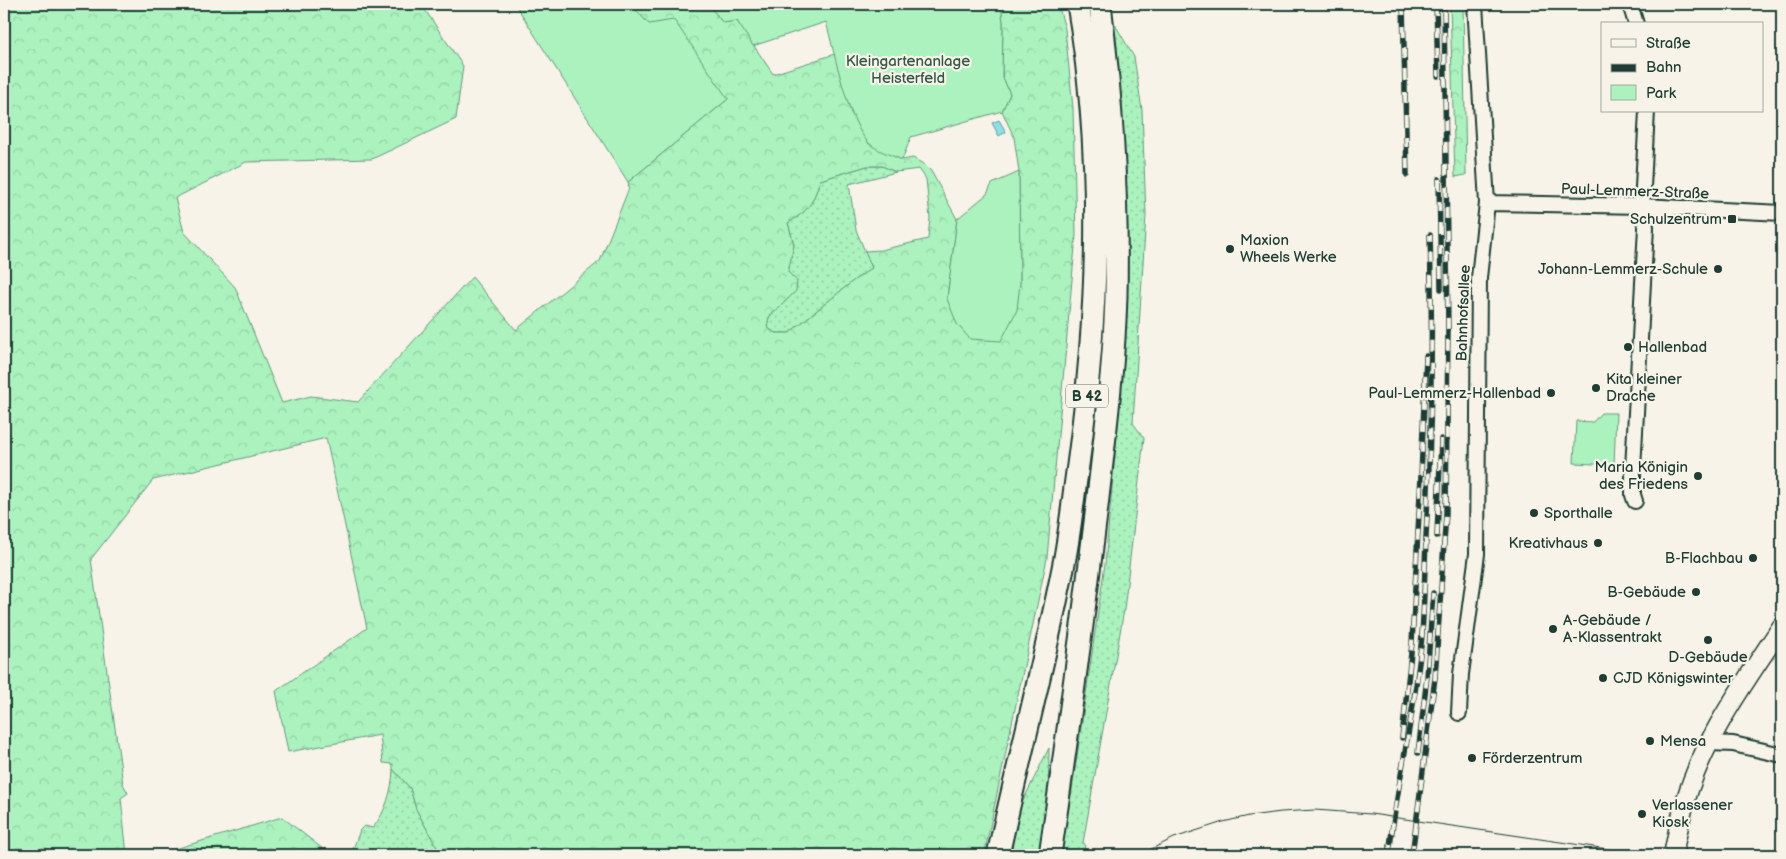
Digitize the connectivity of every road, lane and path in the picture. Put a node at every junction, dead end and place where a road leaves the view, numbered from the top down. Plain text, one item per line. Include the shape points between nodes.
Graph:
1 (1078, 4) edge
2 (1100, 4) edge
3 (1475, 4) edge
4 (1630, 4) edge
5 (1635, 22) edge
6 (1647, 112) edge
7 (1487, 202) junction
8 (1642, 206) junction
9 (1782, 213) edge
10 (1635, 500) dead end
11 (1782, 626) edge
12 (1459, 713) dead end
13 (1710, 743) junction
14 (1782, 755) edge
15 (1674, 848) edge
16 (998, 855) edge
17 (1050, 855) edge

1 - 16 highway, B 42 via 1088,73 1095,175 1096,268 1090,361 1064,566
2 - 17 highway, B 42 via 1116,190 1113,350 1082,637
3 - 7 street, Bahnhofsallee
4 - 5 street
6 - 8 street
7 - 8 street, Paul-Lemmerz-Straße
7 - 12 street, Bahnhofsallee via 1479,278 1477,554
8 - 9 street, Paul-Lemmerz-Straße
8 - 10 street via 1646,227 1633,469
11 - 13 main road
13 - 14 street via 1733,744
13 - 15 main road via 1686,798

